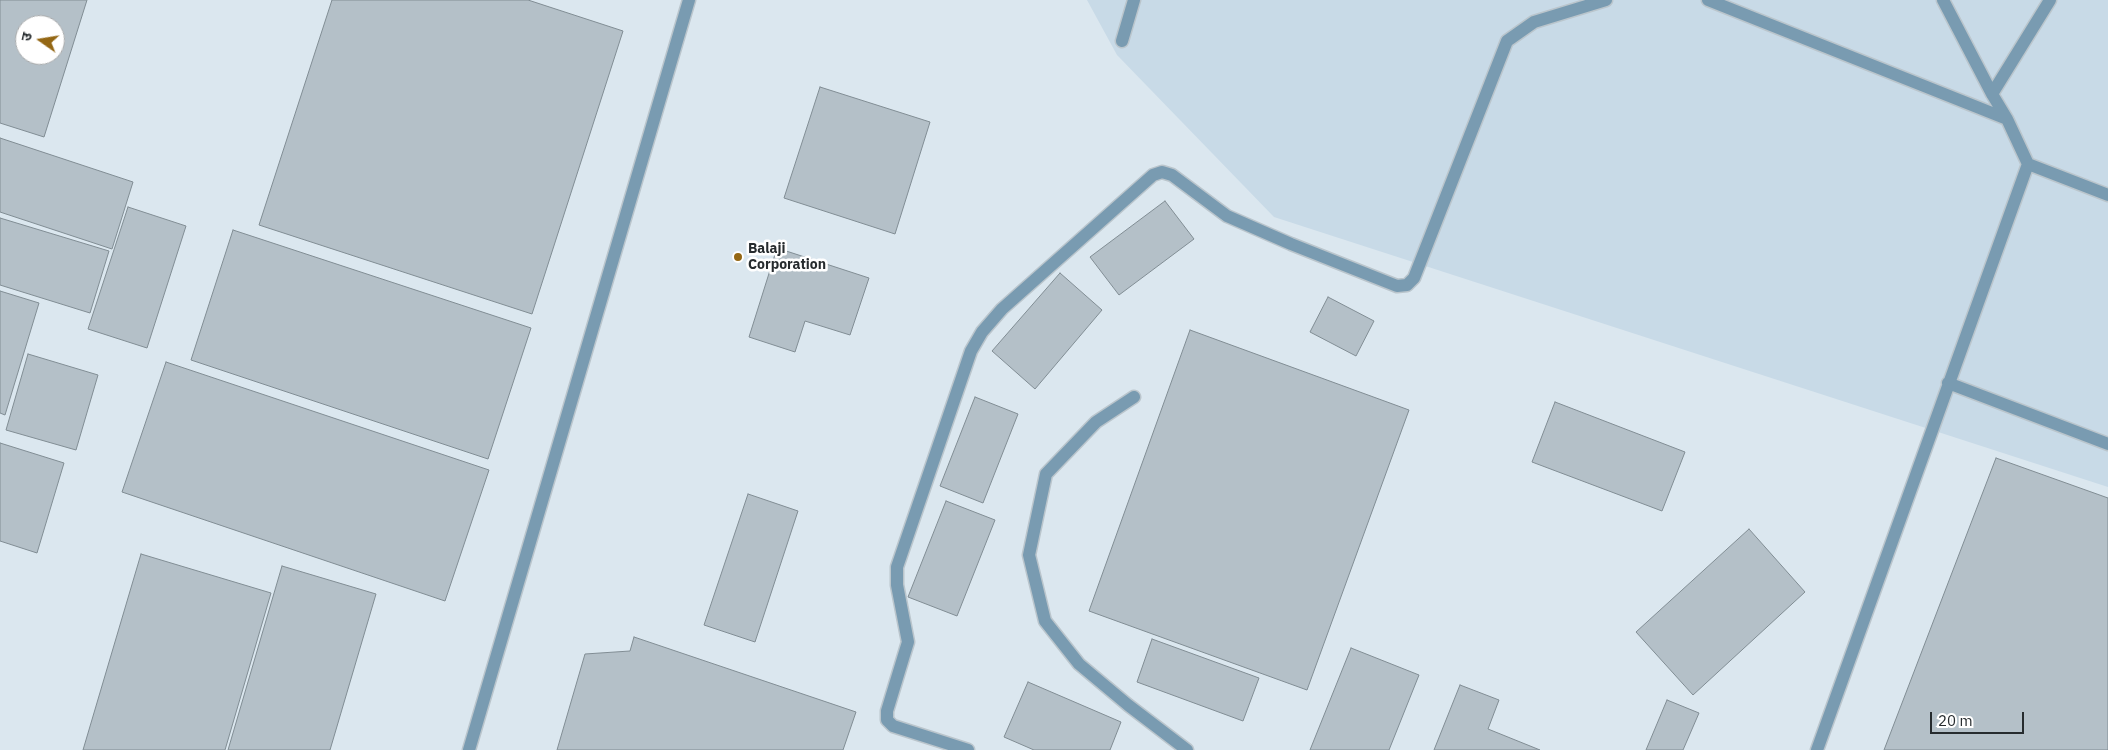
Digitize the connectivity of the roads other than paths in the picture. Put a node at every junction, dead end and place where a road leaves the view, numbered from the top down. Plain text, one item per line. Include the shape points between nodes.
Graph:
1 (689, 0) edge
2 (1134, 0) edge
3 (1606, 0) edge
4 (1708, 0) edge
5 (1944, 0) edge
6 (2050, 0) edge
7 (1122, 41) dead end
8 (1992, 94) junction
9 (2007, 119) junction
10 (2028, 164) junction
11 (2108, 195) edge
12 (1948, 383) junction
13 (1134, 397) dead end
14 (2108, 444) edge
15 (469, 750) edge
16 (968, 750) edge
17 (1187, 750) edge
18 (1817, 750) edge

1 - 15 street
2 - 7 street
3 - 16 street via 1534,22 1507,41 1414,278 1408,286 1397,286 1227,216 1172,175 1162,172 1153,175 1038,277 982,332 971,351 897,567 897,585 908,642 887,711 887,720 893,726
4 - 9 street
5 - 8 street
6 - 8 street
8 - 9 street
9 - 10 street
10 - 11 street
10 - 12 street
12 - 14 street
12 - 18 street
13 - 17 street via 1096,422 1046,474 1029,555 1045,622 1079,664

